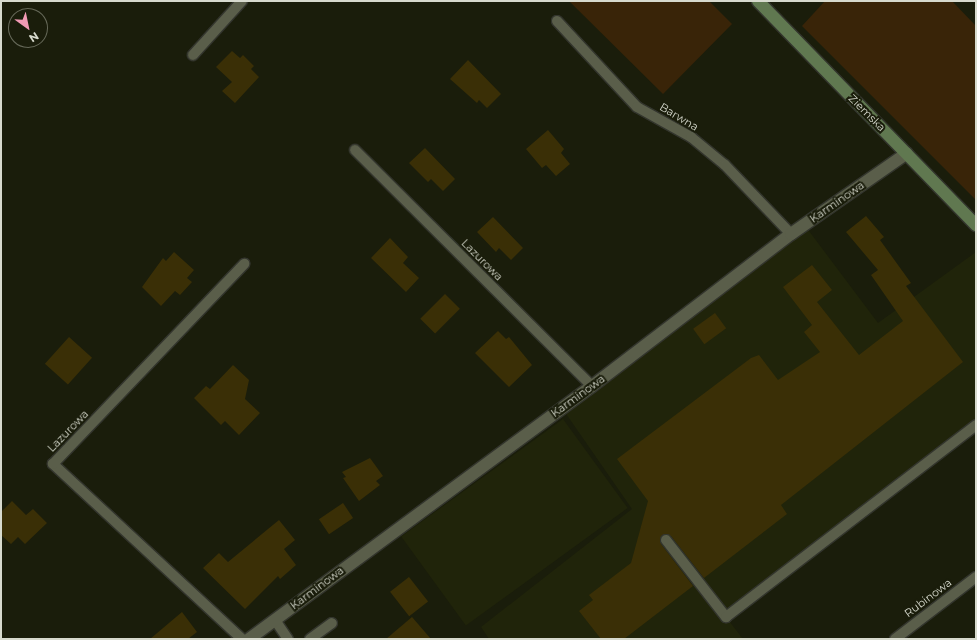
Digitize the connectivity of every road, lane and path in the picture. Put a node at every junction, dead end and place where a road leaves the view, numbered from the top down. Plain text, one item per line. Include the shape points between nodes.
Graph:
1 (242, 1) edge
2 (758, 1) edge
3 (557, 21) dead end
4 (193, 55) dead end
5 (355, 150) dead end
6 (907, 153) junction
7 (976, 225) edge
8 (791, 234) junction
9 (244, 264) dead end
10 (592, 386) junction
11 (976, 425) edge
12 (666, 540) dead end
13 (976, 577) edge
14 (275, 620) junction
15 (332, 622) dead end
16 (242, 639) edge
17 (248, 639) edge
18 (288, 639) edge
19 (310, 639) edge
20 (895, 639) edge

1 - 4 lane
2 - 6 street, Ziemska
3 - 8 lane, Barwna via 637,107 691,136 725,165
5 - 10 lane, Lazurowa
6 - 7 street, Ziemska
6 - 8 street, Karminowa
8 - 10 street, Karminowa
9 - 16 lane, Lazurowa via 53,464
10 - 14 street, Karminowa
11 - 12 lane via 726,616
13 - 20 lane, Rubinowa
14 - 17 street, Karminowa
14 - 18 lane
15 - 19 lane

